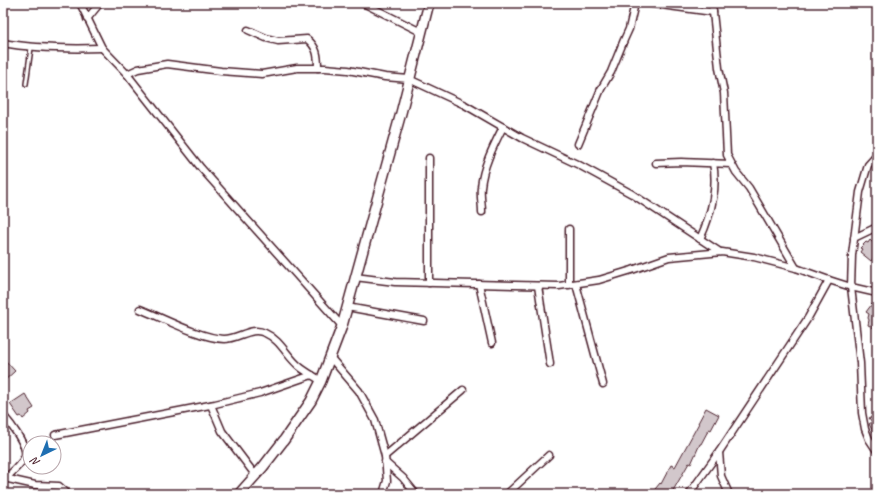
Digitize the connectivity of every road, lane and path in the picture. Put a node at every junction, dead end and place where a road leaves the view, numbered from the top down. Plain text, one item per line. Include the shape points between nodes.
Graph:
1 (80, 3) edge
2 (100, 3) edge
3 (363, 3) edge
4 (429, 3) edge
5 (635, 3) edge
6 (646, 3) edge
7 (712, 3) edge
8 (713, 12) junction
9 (87, 19) junction
10 (248, 30) dead end
11 (421, 32) junction
12 (3, 43) edge
13 (31, 48) junction
14 (102, 48) junction
15 (318, 68) junction
16 (127, 74) junction
17 (409, 79) junction
18 (26, 84) dead end
19 (503, 127) junction
20 (578, 144) dead end
21 (877, 155) edge
22 (430, 158) dead end
23 (656, 163) dead end
24 (714, 163) junction
25 (731, 164) junction
26 (482, 212) dead end
27 (877, 227) edge
28 (569, 229) dead end
29 (854, 238) junction
30 (700, 239) junction
31 (720, 252) junction
32 (796, 268) junction
33 (355, 277) junction
34 (829, 280) junction
35 (429, 283) junction
36 (478, 284) junction
37 (576, 284) junction
38 (568, 285) junction
39 (538, 286) junction
40 (851, 287) junction
41 (877, 293) edge
42 (347, 307) junction
43 (140, 309) dead end
44 (424, 321) dead end
45 (342, 326) junction
46 (492, 343) dead end
47 (330, 357) junction
48 (550, 364) dead end
49 (312, 375) junction
50 (321, 381) junction
51 (603, 384) dead end
52 (463, 390) dead end
53 (211, 405) junction
54 (3, 415) edge
55 (55, 435) dead end
56 (877, 451) edge
57 (719, 452) junction
58 (549, 455) dead end
59 (385, 459) junction
60 (256, 476) junction
61 (4, 478) edge
62 (68, 494) edge
63 (239, 494) edge
64 (383, 494) edge
65 (416, 494) edge
66 (507, 494) edge
67 (689, 494) edge
68 (729, 494) edge

1 - 9 street
2 - 9 street
3 - 11 street
4 - 11 main road
5 - 20 street via 629,29
6 - 8 street
7 - 8 street
8 - 25 street via 724,93 727,155
9 - 14 street
10 - 15 street via 278,41 307,39 316,49
11 - 17 main road
12 - 13 street
13 - 14 street
13 - 18 lane
14 - 16 street
15 - 16 street via 297,68 262,74 167,64 138,69
15 - 17 street
16 - 45 street via 201,168
17 - 19 street via 465,105
17 - 33 main road
19 - 26 street via 485,169 481,187
19 - 30 street via 632,194
21 - 29 street via 863,176
22 - 35 street
23 - 24 street
24 - 25 street
24 - 30 street via 714,197 709,220
25 - 32 street
27 - 29 street
28 - 38 street
29 - 40 street
30 - 31 street
31 - 32 street via 754,257
31 - 37 street via 669,257 600,280
32 - 34 street
33 - 35 street
33 - 42 main road
34 - 40 street
34 - 57 street via 808,318
35 - 36 street
36 - 39 street
36 - 46 street
37 - 38 street
37 - 51 street
38 - 39 street
39 - 48 street
40 - 41 street
40 - 56 street via 860,363 862,413 865,429
42 - 44 street
42 - 45 main road
43 - 49 street via 205,335 224,339 253,331 264,332 276,340 299,367
45 - 47 main road
47 - 50 main road
47 - 59 street via 359,391 375,420
49 - 50 street
49 - 53 street via 260,393
50 - 60 main road via 284,440
52 - 59 street
53 - 55 street
53 - 60 street via 222,431
54 - 61 street via 14,428 25,451 22,461
57 - 67 street
57 - 68 street via 721,476
58 - 66 street
59 - 64 street via 387,481
59 - 65 street
60 - 63 main road
61 - 62 street via 35,485 59,486

